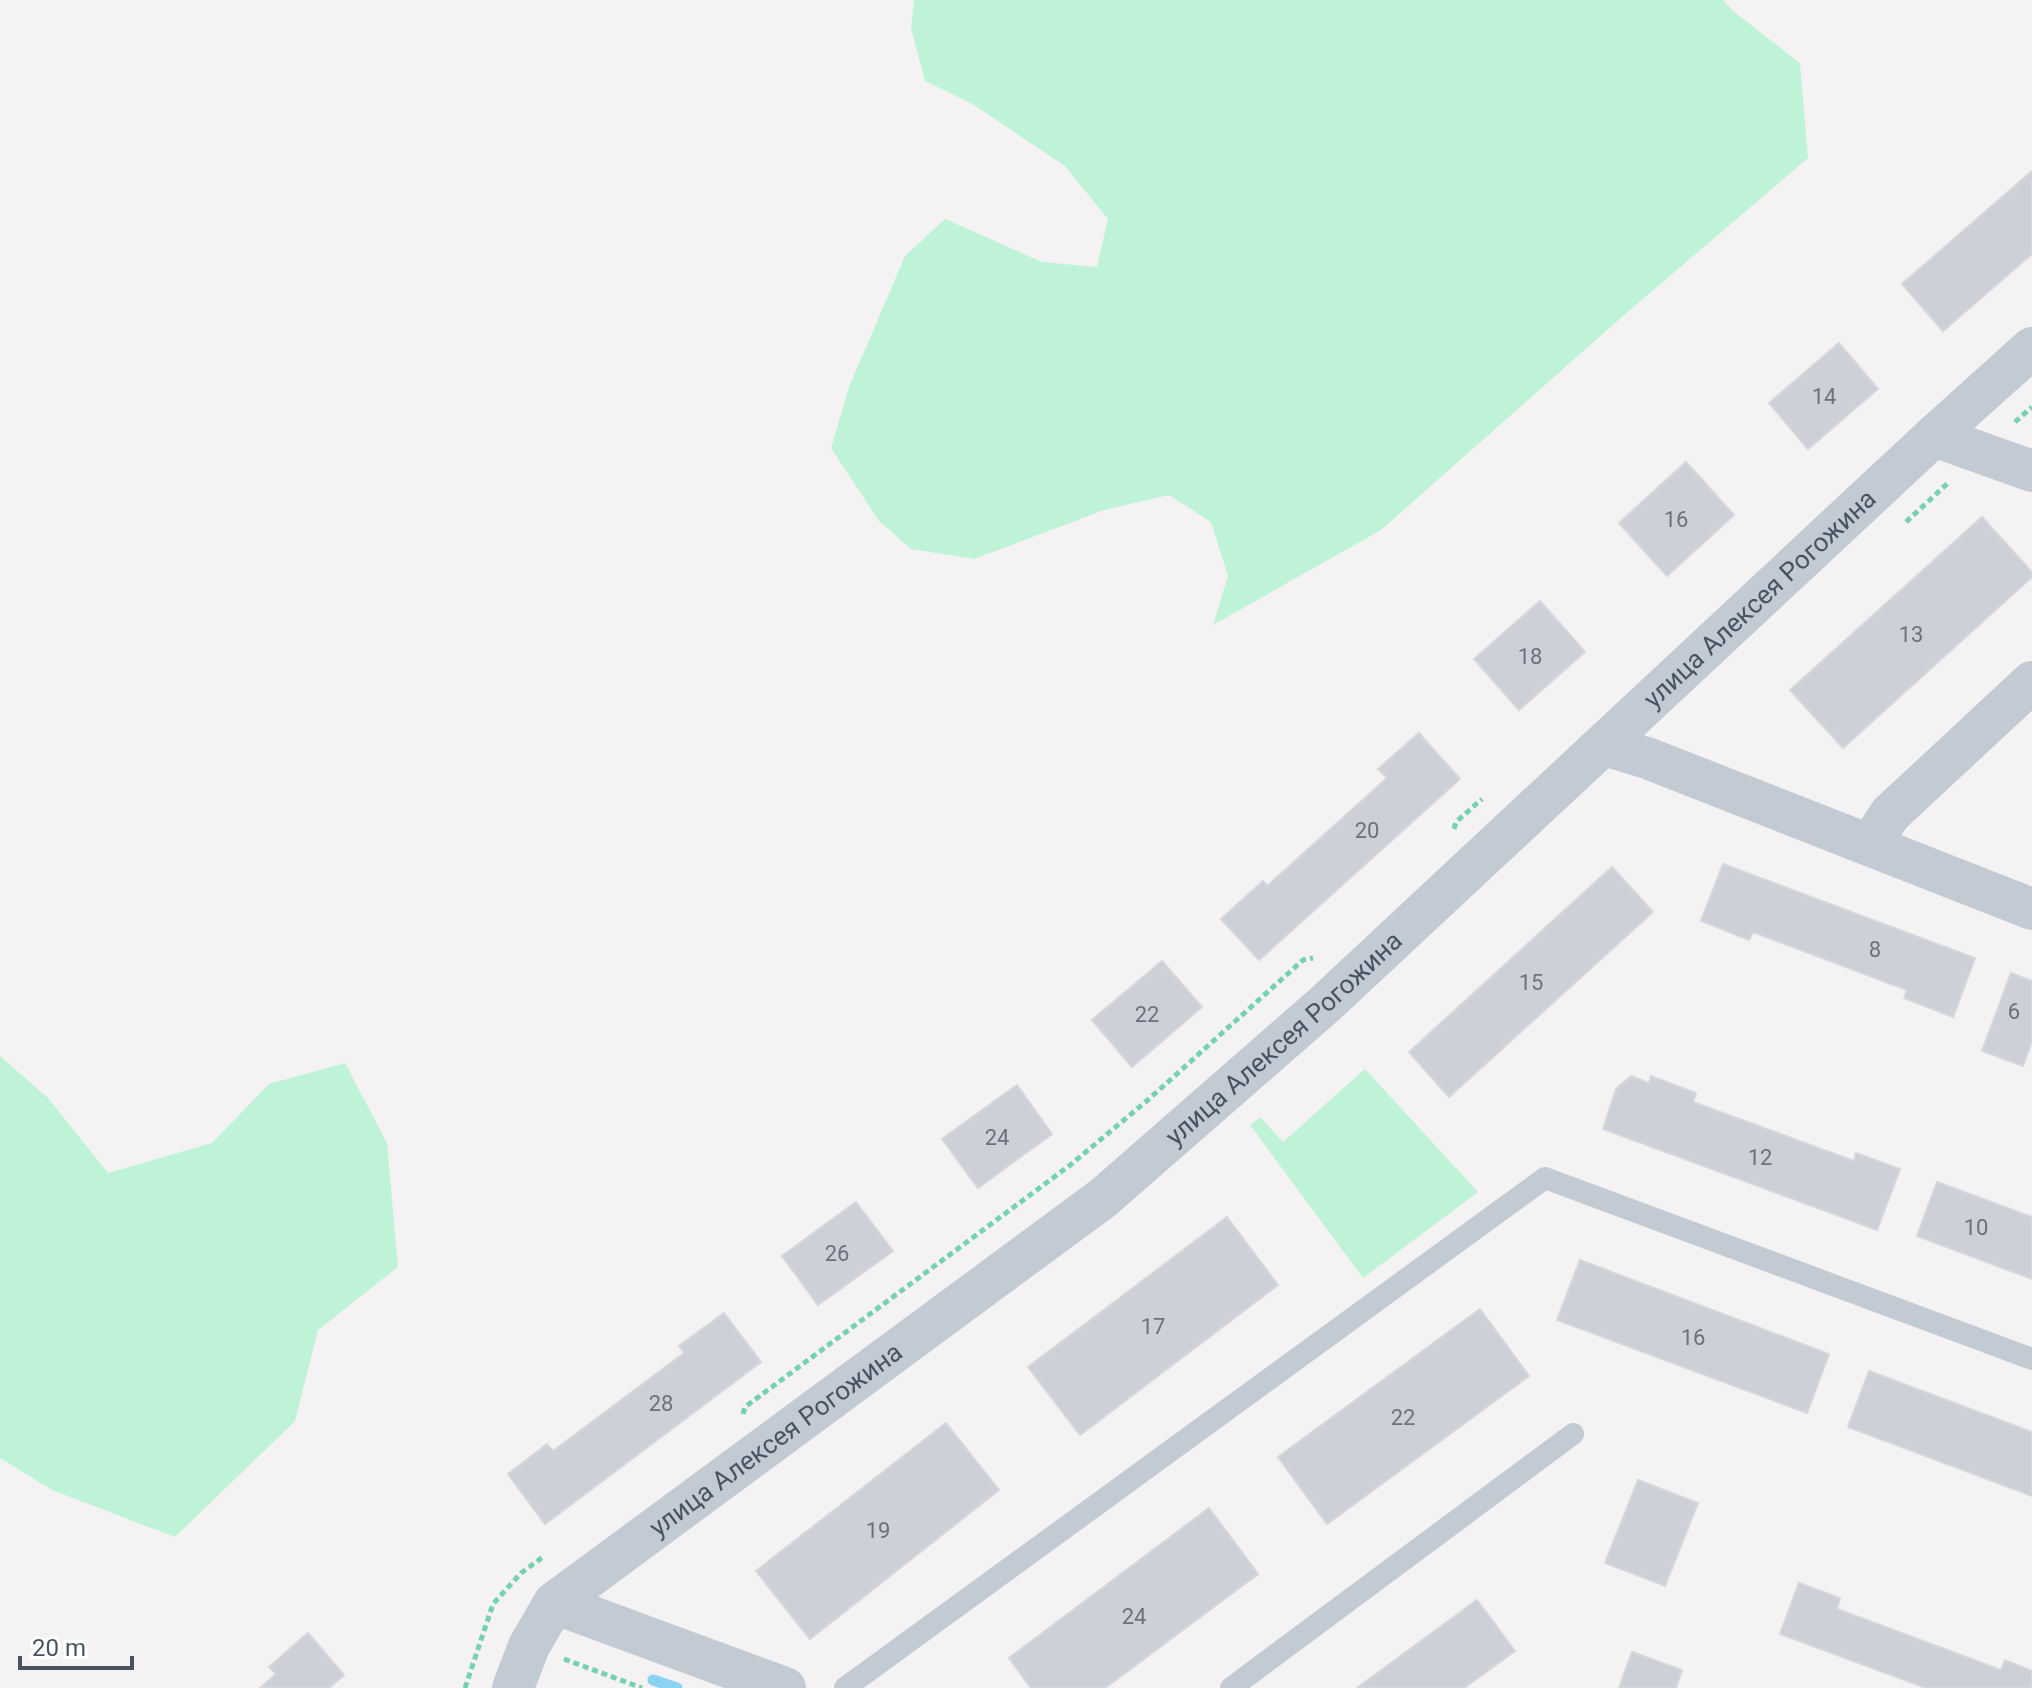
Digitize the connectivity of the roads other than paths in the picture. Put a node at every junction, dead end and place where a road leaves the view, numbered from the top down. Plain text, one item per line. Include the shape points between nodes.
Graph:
1 (2032, 348) edge
2 (1934, 436) junction
3 (2032, 471) edge
4 (2032, 682) edge
5 (1604, 745) junction
6 (1870, 845) junction
7 (2032, 909) edge
8 (2032, 1359) edge
9 (1573, 1434) dead end
10 (554, 1603) junction
11 (727, 1678) edge
12 (513, 1688) edge
13 (785, 1688) edge
14 (845, 1688) edge
15 (1231, 1688) edge

1 - 2 street, улица Алексея Рогожина
2 - 3 street
2 - 5 street, улица Алексея Рогожина
4 - 6 street via 1890,814
5 - 6 street
5 - 10 street, улица Алексея Рогожина via 1324,1005 1103,1198
6 - 7 street
8 - 14 lane via 1545,1178
9 - 15 lane
10 - 11 street
10 - 12 street, улица Алексея Рогожина
11 - 13 street

